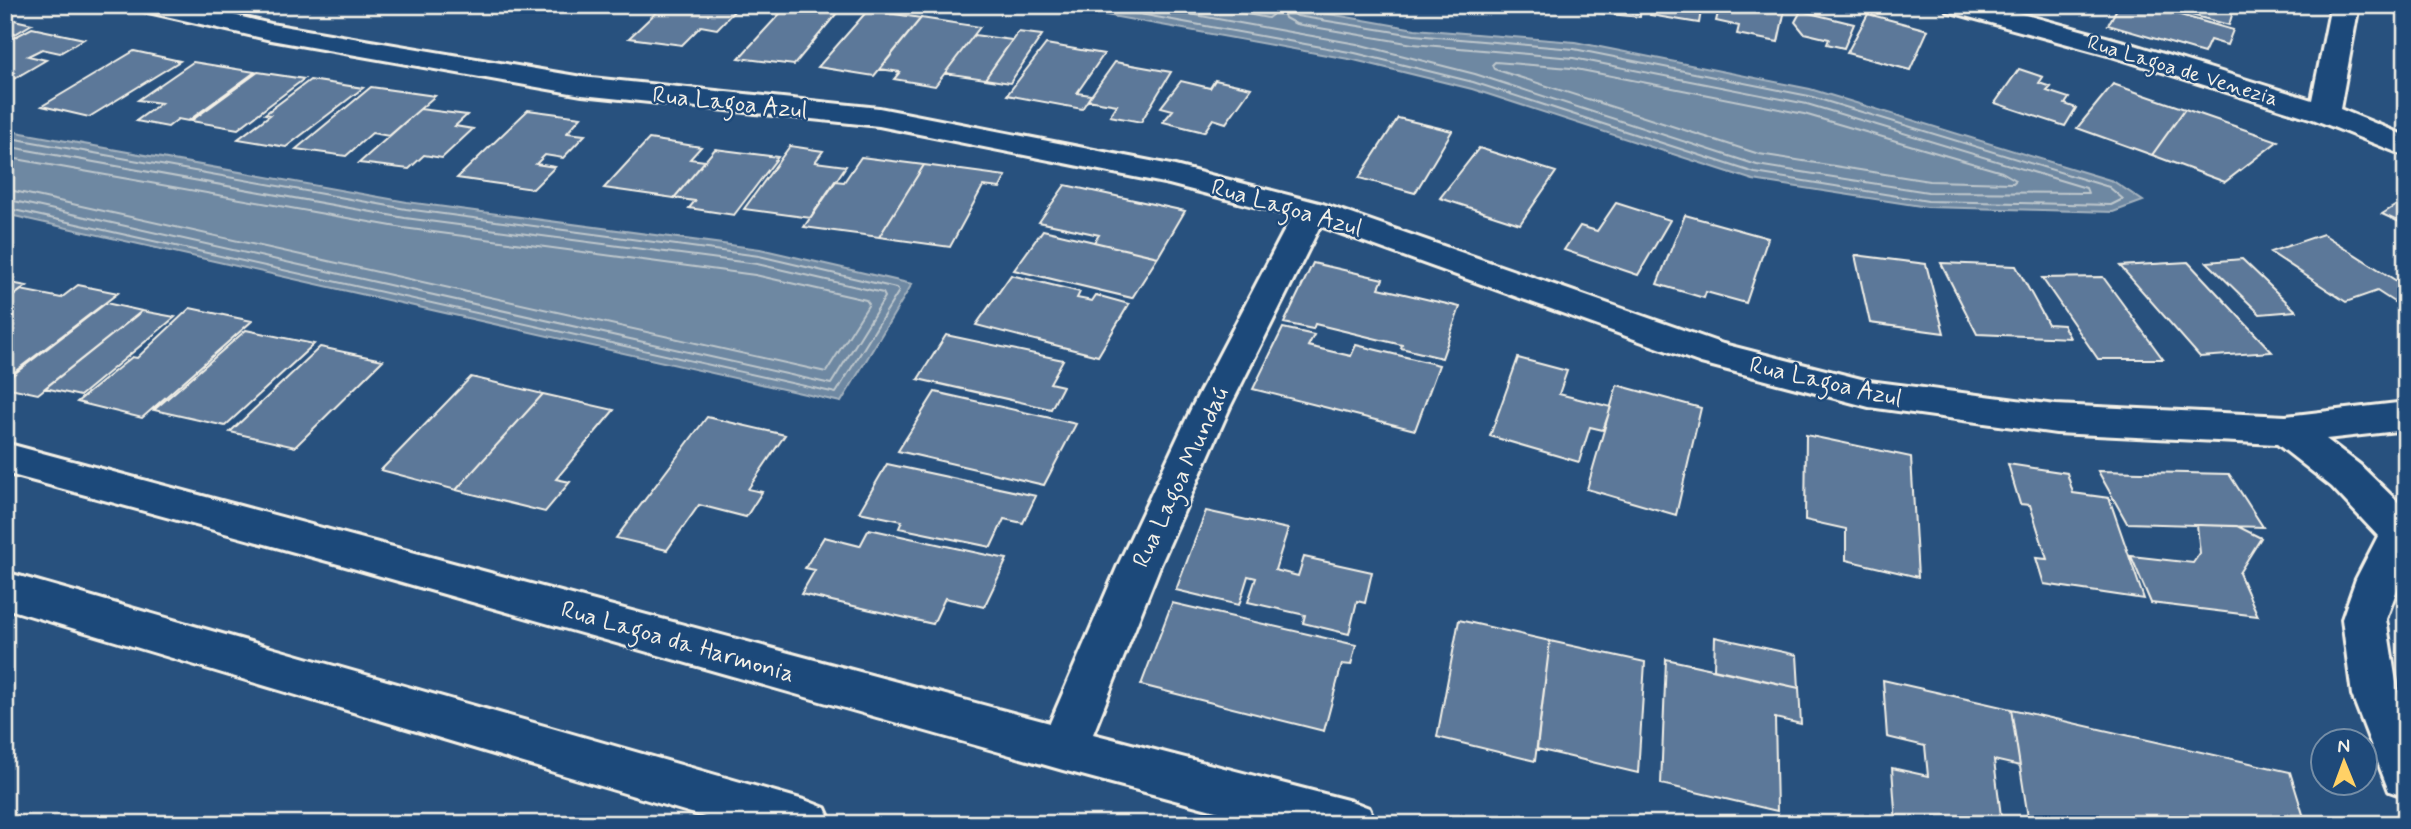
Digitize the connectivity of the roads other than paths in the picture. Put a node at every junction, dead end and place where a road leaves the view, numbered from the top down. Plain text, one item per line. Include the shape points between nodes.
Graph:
1 (154, 5) edge
2 (1957, 5) edge
3 (2345, 5) edge
4 (2323, 113) junction
5 (2406, 147) edge
6 (1311, 211) junction
7 (2406, 416) edge
8 (2286, 430) junction
9 (5, 458) edge
10 (2403, 530) edge
11 (5, 590) edge
12 (1063, 749) junction
13 (2406, 775) edge
14 (807, 824) edge
15 (1351, 824) edge

1 - 6 street, Rua Lagoa Azul via 271,32 582,86 879,117 1171,174
2 - 4 street, Rua Lagoa de Venezia
3 - 4 street
4 - 5 street, Rua Lagoa de Venezia
6 - 8 street, Rua Lagoa Azul via 1714,354 1869,394 2056,419
6 - 12 street, Rua Lagoa Mundaú via 1211,407
7 - 8 street, Rua Lagoa Azul
8 - 10 street via 2346,476
9 - 12 street, Rua Lagoa da Harmonia via 309,537
10 - 13 street via 2364,619 2375,695
11 - 14 street
12 - 15 street, Rua Lagoa da Harmonia

